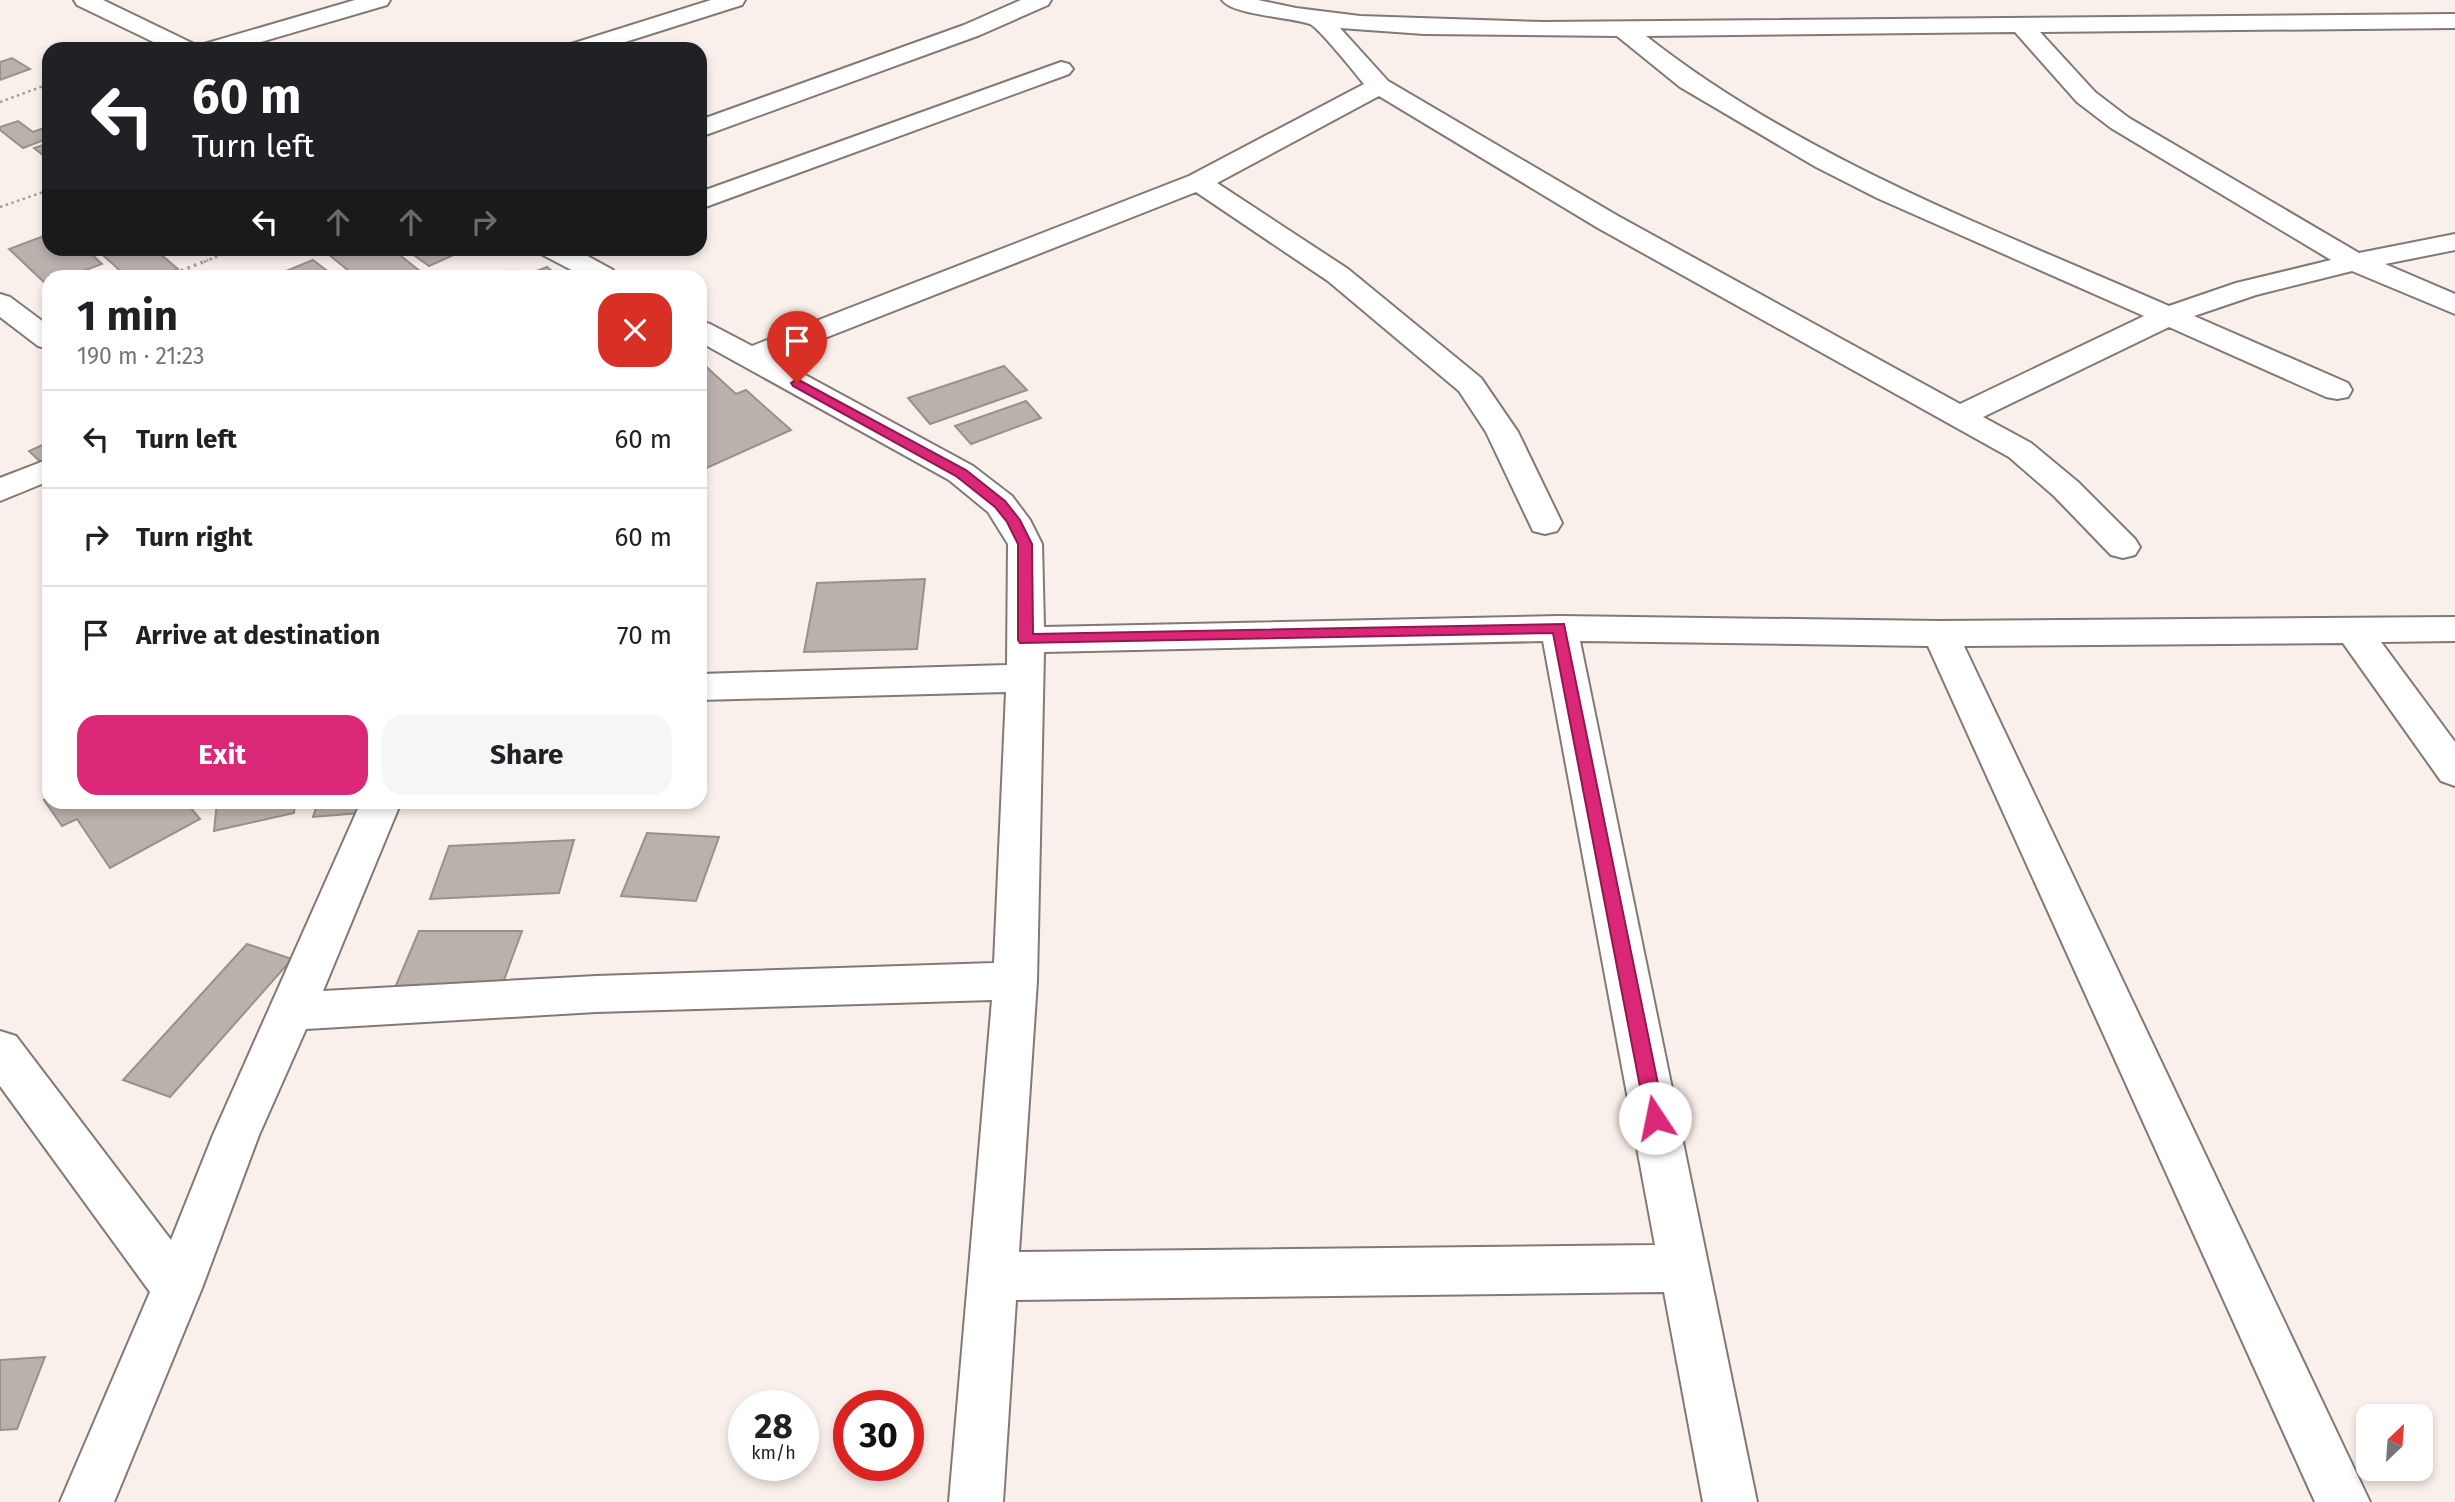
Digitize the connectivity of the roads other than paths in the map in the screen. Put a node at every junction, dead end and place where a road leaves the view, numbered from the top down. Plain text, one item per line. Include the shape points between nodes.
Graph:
1 (85, 0) edge
2 (379, 0) edge
3 (734, 0) edge
4 (1040, 0) edge
5 (1233, 0) edge
6 (2211, 0) edge
7 (1320, 20) junction
8 (2229, 21) junction
9 (2455, 22) edge
10 (2022, 26) junction
11 (1623, 30) junction
12 (172, 42) edge
13 (236, 42) edge
14 (601, 42) edge
15 (1061, 69) dead end
16 (1379, 86) junction
17 (707, 126) edge
18 (1198, 183) junction
19 (707, 198) edge
20 (2455, 242) edge
21 (570, 256) edge
22 (2355, 262) junction
23 (593, 270) edge
24 (0, 303) edge
25 (2455, 305) edge
26 (2170, 315) junction
27 (12, 327) edge
28 (707, 334) edge
29 (42, 338) edge
30 (751, 357) junction
31 (2337, 390) dead end
32 (1960, 416) junction
33 (42, 472) edge
34 (0, 491) edge
35 (1545, 523) dead end
36 (2123, 547) dead end
37 (1559, 628) junction
38 (2455, 629) edge
39 (2354, 631) junction
40 (1940, 634) junction
41 (1026, 640) junction
42 (1024, 678) junction
43 (707, 687) edge
44 (2455, 771) edge
45 (378, 809) edge
46 (1015, 981) junction
47 (292, 1011) junction
48 (0, 1050) edge
49 (1684, 1268) junction
50 (993, 1276) junction
51 (177, 1288) junction
52 (87, 1502) edge
53 (976, 1502) edge
54 (1730, 1502) edge
55 (2343, 1502) edge

1 - 12 street
2 - 13 street
3 - 14 street
4 - 17 street via 972,30
5 - 7 street
6 - 8 street
7 - 11 street via 1436,19
7 - 16 street
8 - 9 street
8 - 10 street
10 - 11 street
10 - 22 street via 2086,97 2120,123
11 - 26 street via 1689,82 1825,162
15 - 19 street
16 - 18 street
16 - 32 street via 1608,222
18 - 30 street
18 - 35 street via 1338,275 1470,385 1502,432
20 - 22 street
21 - 23 street
22 - 25 street
22 - 26 street via 2246,289
24 - 27 street
26 - 31 street
26 - 32 street
27 - 29 street
28 - 30 street
30 - 41 street via 961,473 1000,504 1025,544
32 - 36 street via 2020,450
33 - 34 street
37 - 40 street
37 - 41 street
37 - 49 street
38 - 39 street
39 - 40 street
39 - 44 street
40 - 55 street
41 - 42 street
42 - 43 street
42 - 46 street
45 - 47 street
46 - 47 street via 596,994
46 - 50 street
47 - 51 street via 236,1135
48 - 51 street
49 - 50 street
49 - 54 street
50 - 53 street
51 - 52 street

